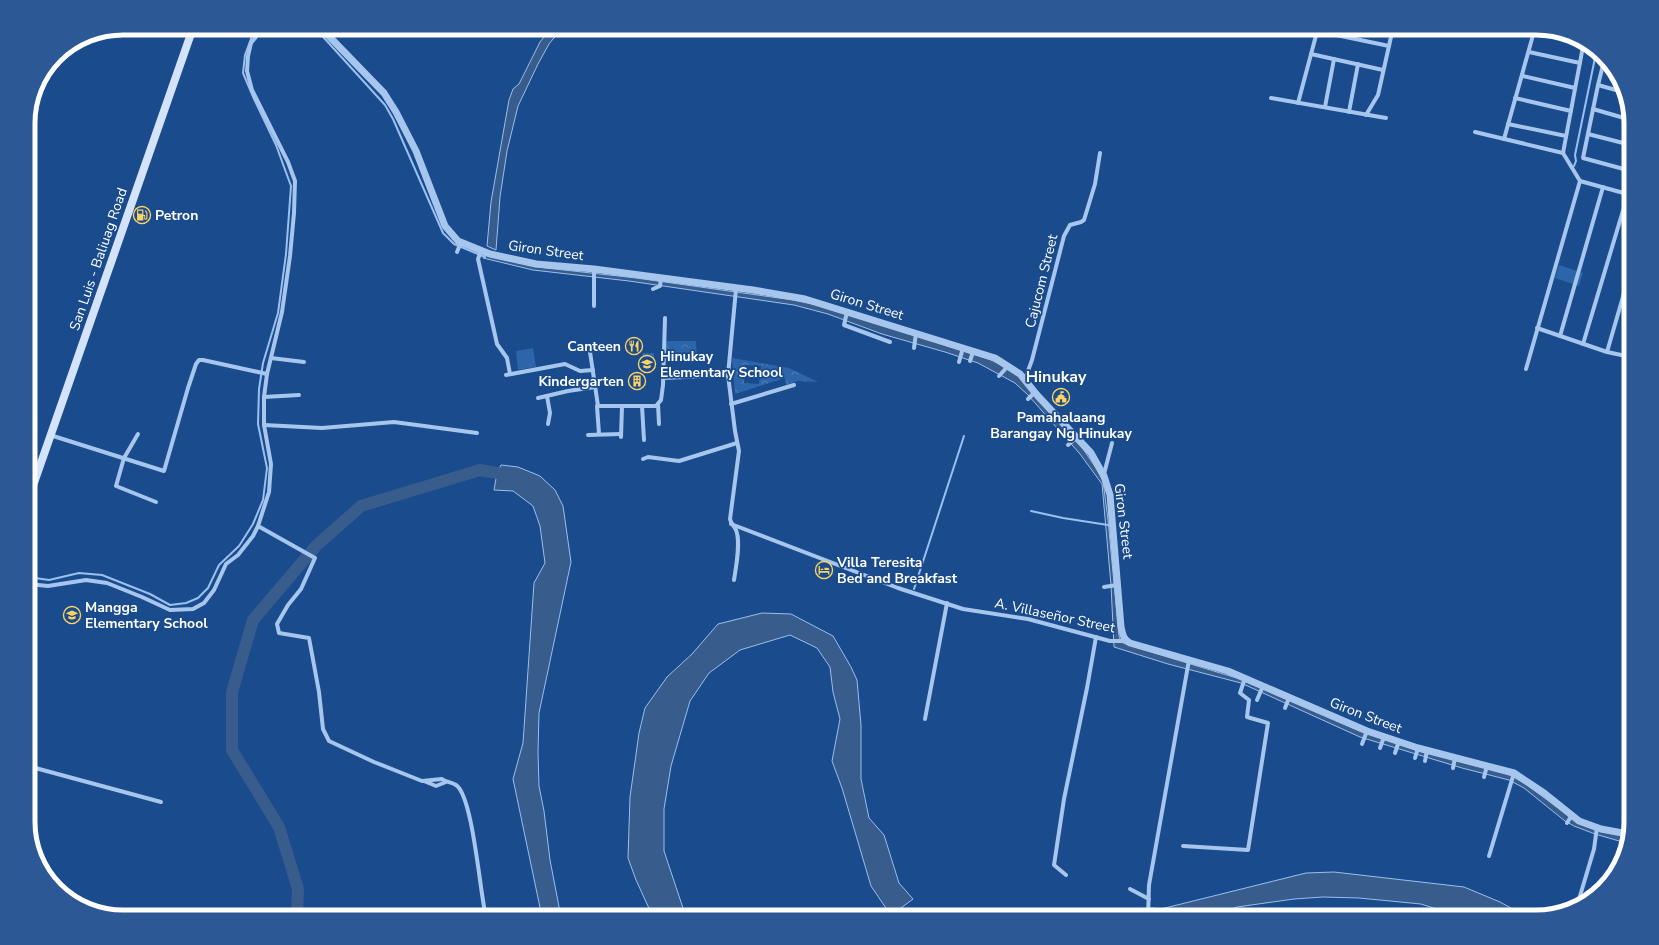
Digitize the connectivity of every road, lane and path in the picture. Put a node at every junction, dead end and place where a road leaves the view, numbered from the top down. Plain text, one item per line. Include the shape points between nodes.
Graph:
1 (192, 35) edge
2 (257, 35) edge
3 (328, 35) edge
4 (1316, 35) edge
5 (1342, 35) edge
6 (1391, 35) edge
7 (1533, 35) edge
8 (1389, 46) junction
9 (1583, 49) edge
10 (1529, 52) junction
11 (1311, 54) junction
12 (1334, 59) junction
13 (1580, 63) junction
14 (1358, 64) junction
15 (1603, 66) edge
16 (1383, 70) junction
17 (1522, 76) junction
18 (1598, 85) junction
19 (1575, 88) junction
20 (1618, 90) edge
21 (1271, 98) dead end
22 (1515, 98) junction
23 (1298, 102) junction
24 (1325, 107) junction
25 (1593, 109) junction
26 (1571, 110) junction
27 (1349, 112) junction
28 (1366, 115) junction
29 (1386, 118) dead end
30 (1624, 118) edge
31 (1508, 124) junction
32 (1475, 132) dead end
33 (1588, 134) junction
34 (1566, 136) junction
35 (1504, 139) junction
36 (1624, 143) edge
37 (1100, 153) dead end
38 (1563, 154) junction
39 (1624, 169) edge
40 (1580, 181) junction
41 (1603, 187) junction
42 (1624, 193) edge
43 (1624, 211) edge
44 (461, 242) junction
45 (481, 251) junction
46 (457, 252) dead end
47 (594, 271) junction
48 (660, 282) junction
49 (653, 289) dead end
50 (736, 292) junction
51 (1624, 293) edge
52 (594, 306) dead end
53 (847, 313) junction
54 (665, 318) dead end
55 (1537, 328) junction
56 (916, 334) junction
57 (1560, 336) junction
58 (890, 342) dead end
59 (1583, 344) junction
60 (589, 345) dead end
61 (914, 346) dead end
62 (963, 349) junction
63 (1607, 352) junction
64 (972, 353) junction
65 (1624, 355) edge
66 (271, 358) junction
67 (970, 361) dead end
68 (304, 362) dead end
69 (959, 362) dead end
70 (1008, 366) junction
71 (1526, 369) dead end
72 (592, 370) junction
73 (265, 373) junction
74 (728, 375) junction
75 (999, 376) dead end
76 (664, 378) junction
77 (1025, 379) junction
78 (794, 385) dead end
79 (595, 388) junction
80 (1034, 393) junction
81 (299, 395) dead end
82 (547, 396) junction
83 (264, 397) junction
84 (538, 398) dead end
85 (1028, 399) dead end
86 (658, 403) junction
87 (731, 404) junction
88 (597, 406) dead end
89 (622, 406) junction
90 (642, 406) junction
91 (548, 424) dead end
92 (658, 424) dead end
93 (264, 425) junction
94 (477, 432) dead end
95 (50, 434) junction
96 (138, 434) dead end
97 (599, 434) junction
98 (588, 435) dead end
99 (1076, 438) junction
100 (644, 440) dead end
101 (737, 443) junction
102 (1112, 443) dead end
103 (1068, 445) dead end
104 (124, 458) junction
105 (643, 459) dead end
106 (1104, 474) junction
107 (35, 479) edge
108 (156, 502) dead end
109 (731, 524) junction
110 (258, 526) junction
111 (734, 580) dead end
112 (35, 585) edge
113 (1114, 586) junction
114 (1104, 587) dead end
115 (947, 603) junction
116 (1096, 637) junction
117 (1122, 640) junction
118 (1188, 664) junction
119 (1244, 681) junction
120 (1262, 687) junction
121 (1289, 699) junction
122 (1257, 700) dead end
123 (1285, 708) dead end
124 (925, 719) dead end
125 (1366, 732) junction
126 (1384, 738) junction
127 (1398, 743) junction
128 (1362, 744) dead end
129 (1380, 748) dead end
130 (1418, 749) junction
131 (1427, 751) junction
132 (1395, 753) dead end
133 (1415, 758) dead end
134 (1455, 759) junction
135 (1425, 760) dead end
136 (1487, 767) junction
137 (35, 768) edge
138 (1453, 768) dead end
139 (1513, 776) junction
140 (1484, 777) dead end
141 (161, 802) dead end
142 (1571, 816) junction
143 (1567, 823) dead end
144 (1596, 830) junction
145 (1623, 833) edge
146 (1183, 846) dead end
147 (1489, 856) dead end
148 (1066, 874) dead end
149 (1130, 889) dead end
150 (1579, 898) edge
151 (1149, 899) junction
152 (484, 910) edge
153 (1148, 910) edge

1 - 95 main road, San Luis - Baliuag Road
2 - 66 street via 251,43 247,71 252,90 295,181 290,256 282,312
3 - 44 street via 384,93 416,152 445,226
4 - 11 street
5 - 8 street
6 - 8 street
7 - 10 street
8 - 16 street
9 - 13 street
10 - 13 street
10 - 17 street
11 - 12 street
11 - 23 street
12 - 14 street
12 - 24 street
13 - 19 street
14 - 16 street
14 - 27 street
15 - 18 street
16 - 28 street via 1378,95
17 - 19 street
17 - 22 street
18 - 20 street
18 - 25 street
19 - 26 street
21 - 23 street
22 - 26 street
22 - 31 street
23 - 24 street
24 - 27 street
25 - 30 street
25 - 33 street
26 - 34 street
27 - 28 street
28 - 29 street
31 - 34 street
31 - 35 street
32 - 35 street
33 - 36 street
33 - 39 street via 1583,158
34 - 38 street
35 - 38 street
37 - 77 street, Cajucom Street via 1095,184 1084,220 1070,225 1064,236
38 - 40 street
40 - 41 street
40 - 55 street
41 - 42 street
41 - 57 street
43 - 59 street
44 - 45 street, Giron Street
44 - 46 street
45 - 47 street, Giron Street via 536,264
45 - 72 street via 478,260 496,344 507,358 508,375 565,364 580,372
47 - 48 street, Giron Street
47 - 52 street
48 - 49 street
48 - 50 street, Giron Street
50 - 53 street, Giron Street via 805,299
50 - 74 street
51 - 63 street
53 - 56 street, Giron Street
53 - 58 street via 844,325
54 - 76 street
55 - 57 street
55 - 71 street
56 - 61 street
56 - 62 street, Giron Street
57 - 59 street
59 - 63 street
60 - 72 street
62 - 64 street, Giron Street
62 - 69 street
63 - 65 street
64 - 67 street
64 - 70 street, Giron Street via 994,358
66 - 68 street
66 - 73 street
70 - 75 street
70 - 77 street, Giron Street
72 - 79 street
73 - 83 street
73 - 104 street via 199,360 164,470
74 - 76 street
74 - 87 street
76 - 86 street via 661,400
77 - 80 street, Giron Street
78 - 87 street
79 - 82 street
79 - 89 street via 598,406
80 - 85 street
80 - 99 street, Giron Street
81 - 83 street
82 - 84 street
82 - 91 street via 550,413
83 - 93 street
86 - 90 street via 656,406
86 - 92 street
87 - 101 street
88 - 97 street
89 - 90 street
89 - 97 street via 621,435
90 - 100 street
93 - 94 street via 322,428 394,422
93 - 110 street via 271,464 268,492
95 - 104 street
95 - 107 main road, San Luis - Baliuag Road
96 - 104 street
97 - 98 street
99 - 103 street
99 - 106 street, Giron Street via 1091,453
101 - 105 street via 679,461 648,457
101 - 109 street via 739,451
102 - 106 street
104 - 108 street via 116,486
106 - 113 street, Giron Street via 1111,507
109 - 111 street via 736,530 738,543
109 - 115 street, A. Villaseñor Street via 898,588
110 - 112 street via 238,554 226,564 214,590 204,603 193,609 170,610 107,583 86,580 48,586
110 - 152 street via 315,558 301,590 277,624 279,633 309,638 323,729 329,741 422,780 442,779 456,785 462,793 468,813
113 - 114 street
113 - 117 street, Giron Street
115 - 116 street, A. Villaseñor Street via 1028,619
115 - 124 street
116 - 117 street, A. Villaseñor Street via 1110,641
116 - 148 street via 1064,799 1054,865
117 - 118 street, Giron Street
118 - 119 street, Giron Street via 1228,671
118 - 151 street
119 - 120 street, Giron Street
119 - 146 street via 1240,693 1249,700 1247,717 1268,723 1248,850
120 - 121 street, Giron Street
120 - 122 street
121 - 123 street
121 - 125 street, Giron Street
125 - 126 street, Giron Street
125 - 128 street
126 - 127 street, Giron Street
126 - 129 street
127 - 130 street, Giron Street
127 - 132 street
130 - 131 street, Giron Street
130 - 133 street
131 - 134 street, Giron Street
131 - 135 street
134 - 136 street, Giron Street
134 - 138 street
136 - 139 street, Giron Street
136 - 140 street
137 - 141 street
139 - 142 street, Giron Street via 1544,793
139 - 147 street
142 - 143 street
142 - 144 street, Giron Street
144 - 145 street, Giron Street
144 - 150 street via 1596,842
149 - 151 street
151 - 153 street

